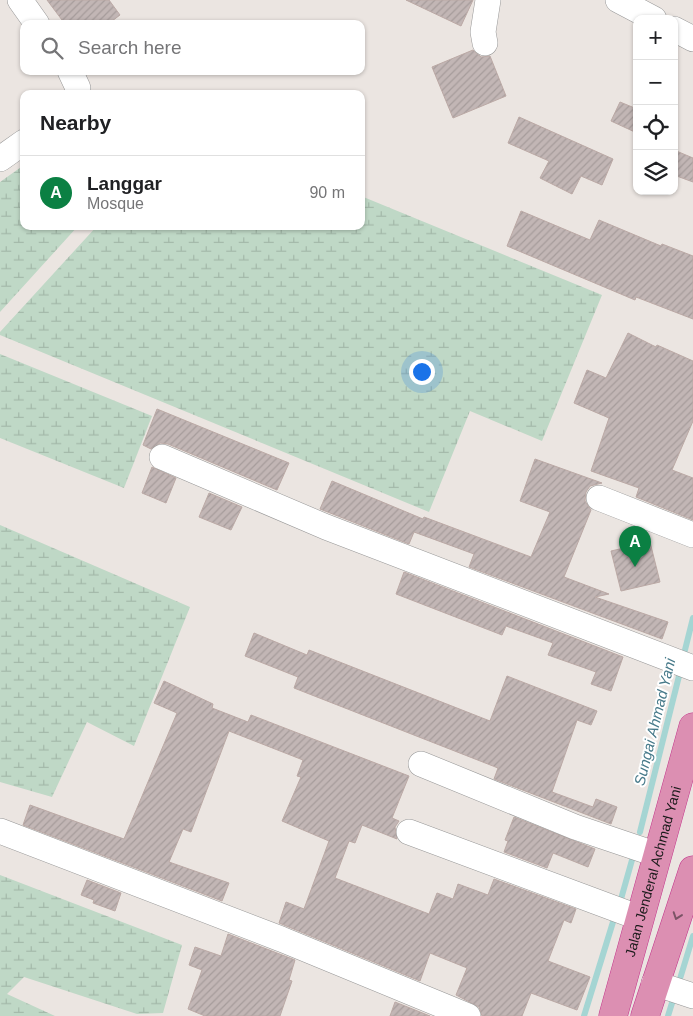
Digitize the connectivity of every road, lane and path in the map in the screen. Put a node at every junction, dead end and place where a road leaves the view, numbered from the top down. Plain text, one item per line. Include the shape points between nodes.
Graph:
1 (20, 0) edge
2 (488, 0) edge
3 (618, 0) edge
4 (646, 15) edge
5 (34, 20) edge
6 (678, 31) edge
7 (693, 39) edge
8 (485, 43) dead end
9 (72, 75) edge
10 (78, 90) edge
11 (20, 145) edge
12 (0, 159) edge
13 (162, 457) dead end
14 (599, 498) dead end
15 (693, 535) edge
16 (693, 668) edge
17 (693, 727) edge
18 (421, 764) dead end
19 (0, 832) edge
20 (409, 832) dead end
21 (658, 854) junction
22 (693, 870) edge
23 (640, 918) junction
24 (654, 983) junction
25 (693, 996) edge
26 (468, 1016) edge
27 (613, 1016) edge
28 (645, 1016) edge

1 - 5 street
2 - 8 street via 483,32
3 - 4 street
6 - 7 street
9 - 10 street
11 - 12 street
13 - 16 street via 326,527
14 - 15 street
17 - 21 highway, Jalan Jenderal Achmad Yani
18 - 21 street via 575,827
19 - 26 street via 282,939
20 - 23 street
21 - 23 highway, Jalan Jenderal Achmad Yani
22 -> 24 highway
23 - 27 highway, Jalan Jenderal Achmad Yani
24 - 25 street
24 - 28 highway

